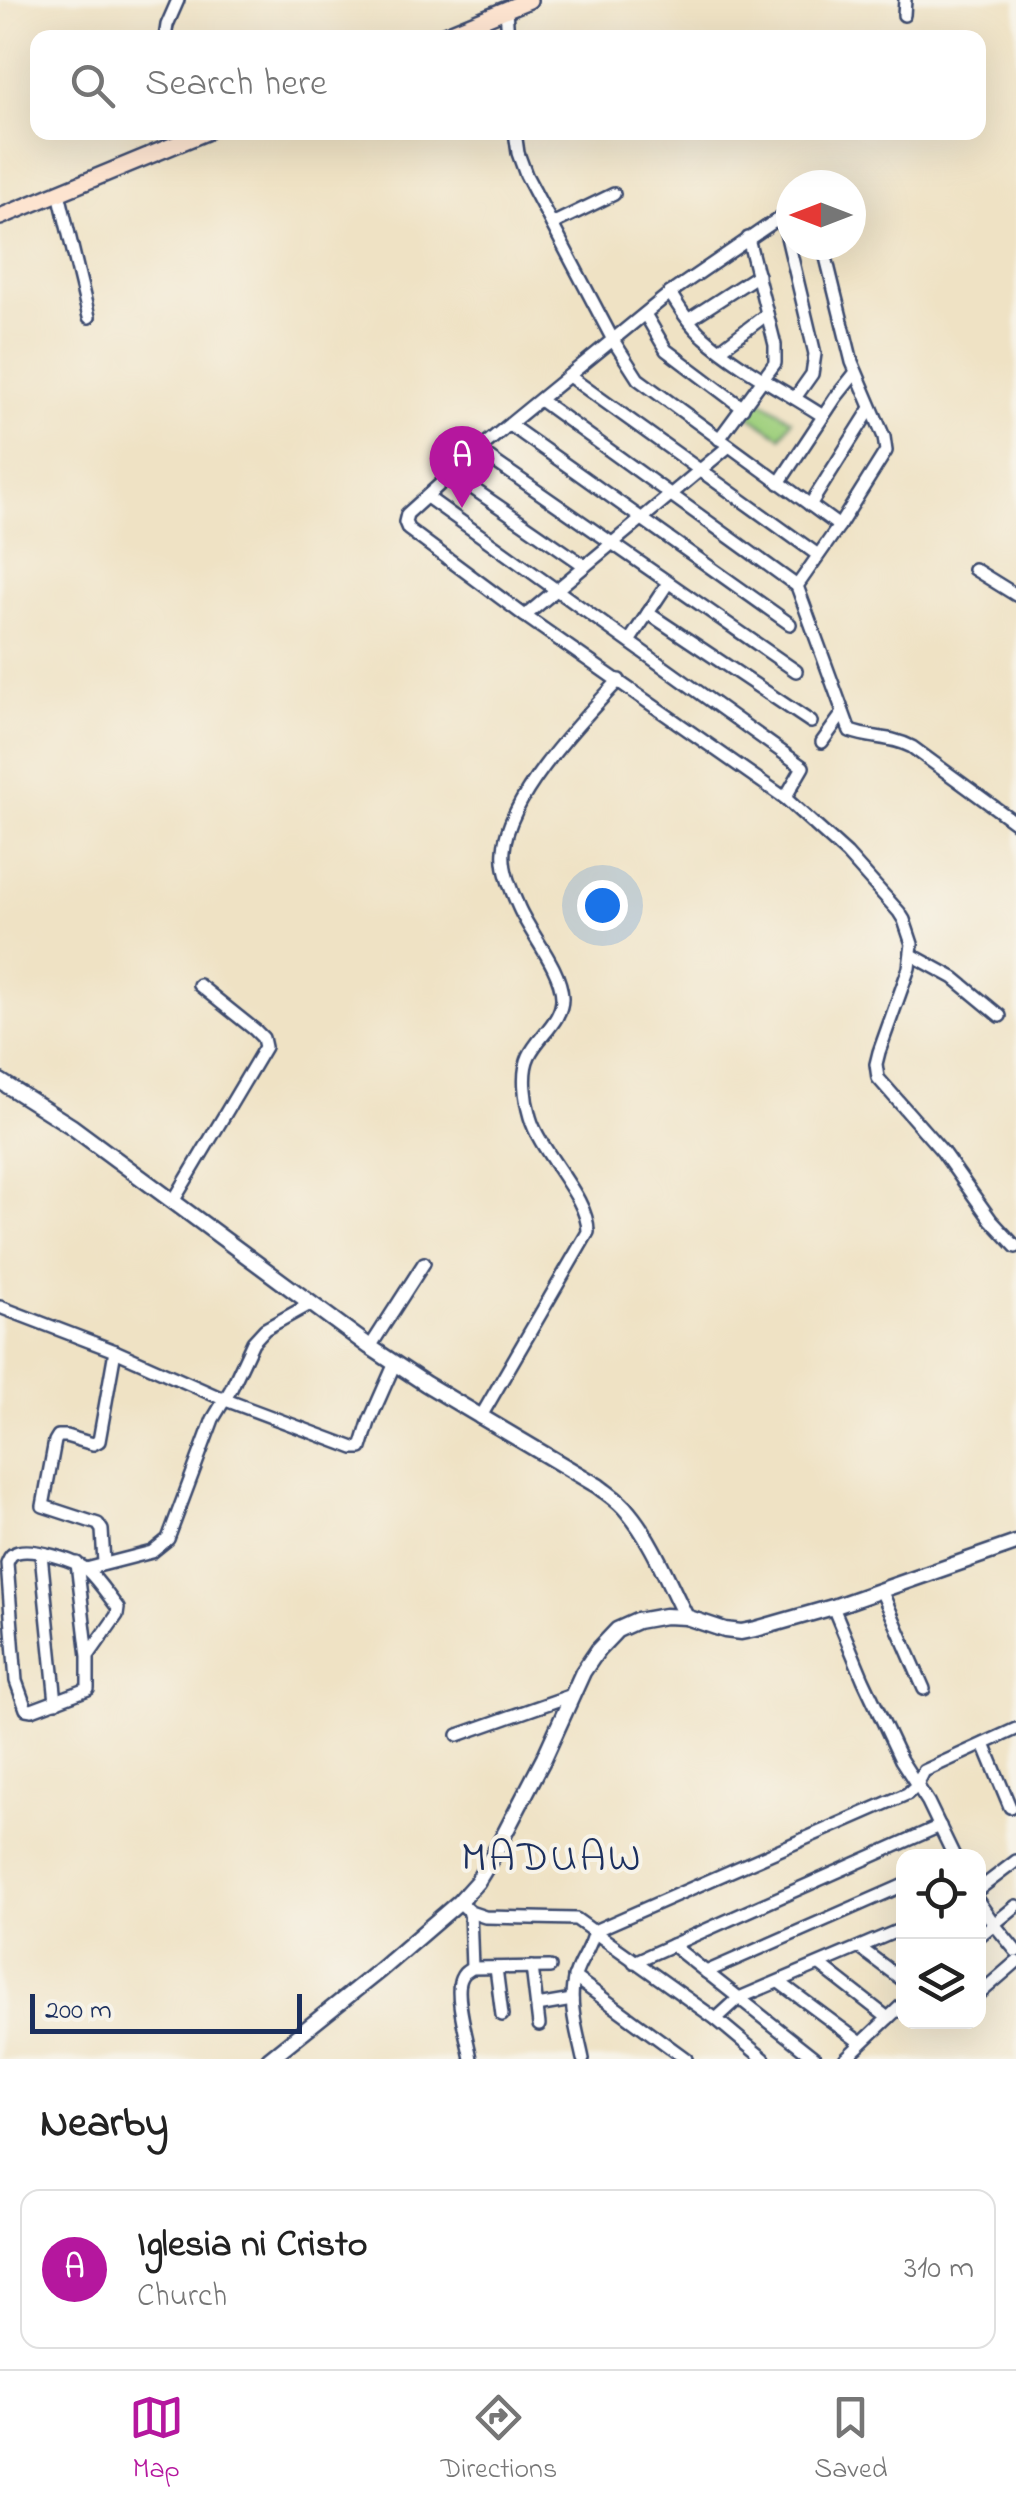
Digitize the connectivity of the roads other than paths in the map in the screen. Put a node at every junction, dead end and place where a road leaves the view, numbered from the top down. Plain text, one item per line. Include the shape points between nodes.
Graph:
1 (178, 0) edge
2 (528, 0) edge
3 (905, 0) edge
4 (506, 10) junction
5 (904, 15) dead end
6 (166, 30) edge
7 (457, 30) edge
8 (507, 30) edge
9 (167, 140) edge
10 (517, 140) edge
11 (59, 193) junction
12 (614, 194) dead end
13 (0, 217) edge
14 (776, 220) edge
15 (552, 224) junction
16 (748, 238) junction
17 (796, 260) edge
18 (827, 260) edge
19 (758, 275) junction
20 (670, 294) junction
21 (644, 314) junction
22 (768, 314) junction
23 (89, 317) dead end
24 (688, 320) junction
25 (613, 340) junction
26 (720, 349) junction
27 (856, 372) junction
28 (569, 376) junction
29 (764, 379) junction
30 (795, 398) junction
31 (540, 400) junction
32 (743, 408) junction
33 (871, 408) junction
34 (823, 416) junction
35 (510, 424) junction
36 (724, 443) junction
37 (478, 450) junction
38 (700, 470) junction
39 (452, 474) junction
40 (778, 482) junction
41 (671, 494) junction
42 (427, 496) junction
43 (810, 505) junction
44 (642, 518) junction
45 (839, 526) junction
46 (612, 544) junction
47 (818, 555) junction
48 (585, 566) junction
49 (974, 569) dead end
50 (668, 583) junction
51 (797, 586) junction
52 (557, 589) junction
53 (1016, 595) edge
54 (648, 613) junction
55 (525, 616) junction
56 (790, 624) dead end
57 (630, 640) junction
58 (796, 671) dead end
59 (619, 680) junction
60 (843, 713) junction
61 (812, 722) dead end
62 (822, 742) dead end
63 (785, 798) junction
64 (1016, 823) edge
65 (912, 955) junction
66 (198, 985) dead end
67 (1000, 1016) dead end
68 (0, 1081) edge
69 (174, 1200) junction
70 (1016, 1247) edge
71 (424, 1264) dead end
72 (312, 1302) junction
73 (0, 1307) edge
74 (370, 1347) junction
75 (116, 1351) junction
76 (395, 1363) junction
77 (223, 1399) junction
78 (480, 1418) junction
79 (1016, 1545) edge
80 (41, 1554) junction
81 (104, 1563) junction
82 (81, 1566) junction
83 (881, 1590) junction
84 (833, 1607) junction
85 (686, 1617) junction
86 (88, 1656) junction
87 (924, 1689) dead end
88 (572, 1695) junction
89 (56, 1702) junction
90 (1016, 1729) edge
91 (458, 1736) dead end
92 (984, 1744) junction
93 (916, 1786) junction
94 (1010, 1807) dead end
95 (940, 1826) junction
96 (951, 1849) edge
97 (1016, 1861) edge
98 (986, 1884) edge
99 (896, 1889) edge
100 (1016, 1906) edge
101 (464, 1907) junction
102 (986, 1913) edge
103 (994, 1924) junction
104 (986, 1930) edge
105 (896, 1932) edge
106 (599, 1935) junction
107 (672, 1945) junction
108 (860, 1948) junction
109 (1016, 1951) edge
110 (634, 1962) junction
111 (1016, 1962) edge
112 (820, 1965) junction
113 (550, 1966) dead end
114 (532, 1967) junction
115 (472, 1968) junction
116 (496, 1968) junction
117 (706, 1972) junction
118 (896, 1976) edge
119 (574, 1978) junction
120 (780, 1982) junction
121 (986, 1988) edge
122 (739, 1998) junction
123 (572, 2000) junction
124 (537, 2006) junction
125 (896, 2010) edge
126 (502, 2015) dead end
127 (888, 2018) junction
128 (716, 2019) junction
129 (538, 2025) dead end
130 (861, 2043) junction
131 (269, 2059) edge
132 (472, 2059) edge
133 (582, 2059) edge
134 (686, 2059) edge
135 (764, 2059) edge
136 (816, 2059) edge
137 (846, 2059) edge

1 - 6 street
2 - 4 main road
3 - 5 street
4 - 7 main road
4 - 8 street
9 - 11 main road
10 - 15 street
11 - 13 main road
11 - 23 street
12 - 15 street
14 - 16 street
15 - 25 street
16 - 19 street
16 - 20 street
17 - 30 street via 816,354 812,374
18 - 27 street
19 - 22 street
19 - 24 street
20 - 21 street
20 - 24 street
21 - 25 street
21 - 32 street via 666,350
22 - 26 street
22 - 29 street via 776,354
24 - 26 street
25 - 28 street
25 - 36 street via 638,379
26 - 29 street
27 - 33 street
27 - 34 street
28 - 31 street
28 - 38 street
29 - 30 street
29 - 32 street
30 - 34 street
31 - 35 street
31 - 41 street
32 - 36 street
33 - 43 street
33 - 45 street via 886,451
34 - 40 street
35 - 37 street
35 - 44 street
36 - 38 street
36 - 40 street
37 - 39 street
37 - 46 street
38 - 41 street
38 - 47 street
39 - 42 street
39 - 48 street
40 - 43 street
41 - 44 street
41 - 51 street
42 - 52 street
42 - 55 street via 405,518 406,526
43 - 45 street
44 - 46 street
44 - 56 street
45 - 47 street
46 - 48 street
46 - 50 street
47 - 51 street
48 - 52 street
49 - 53 street
50 - 54 street
50 - 58 street
51 - 60 street
52 - 55 street
52 - 57 street
54 - 57 street
54 - 61 street
55 - 59 street
57 - 63 street via 803,767
59 - 63 street
59 - 78 street via 544,768 504,844 517,905 562,994 554,1021 526,1065 530,1120 588,1232
60 - 62 street
60 - 64 street via 850,730 912,747
63 - 65 street via 890,900 904,920
65 - 67 street via 954,978
65 - 70 street via 879,1052 878,1078
66 - 69 street via 264,1038 264,1047
68 - 69 street
69 - 72 street
71 - 74 street
72 - 74 street
72 - 77 street via 258,1334
73 - 75 street
74 - 76 street
75 - 77 street
75 - 81 street via 98,1441 58,1436 43,1506 98,1524
76 - 77 street via 361,1448
76 - 78 street
77 - 81 street via 168,1540 152,1552
78 - 85 street via 619,1502
79 - 83 street
80 - 82 street
80 - 89 street
80 - 89 street via 19,1552 7,1564 16,1681 26,1709
81 - 82 street
82 - 86 street
82 - 86 street via 119,1611
83 - 84 street
83 - 87 street
84 - 85 street via 741,1632
84 - 93 street
85 - 88 street via 651,1618 617,1630
86 - 89 street via 88,1689
88 - 91 street
88 - 101 street
90 - 92 street
92 - 93 street via 924,1771
92 - 94 street
93 - 95 street
93 - 106 street
95 - 96 street
95 - 107 street
97 - 98 street
99 - 117 street
100 - 103 street
101 - 106 street via 485,1917 568,1917
101 - 115 street
101 - 131 street
102 - 103 street
103 - 104 street
103 - 109 street
105 - 108 street
106 - 110 street
106 - 119 street
107 - 110 street
107 - 117 street
108 - 112 street
108 - 118 street
110 - 128 street
111 - 121 street
112 - 120 street
112 - 127 street
113 - 114 street
114 - 116 street
114 - 124 street
115 - 116 street
115 - 132 street via 460,1986
116 - 126 street
117 - 122 street
119 - 123 street
119 - 134 street
120 - 122 street
120 - 130 street
122 - 128 street
122 - 136 street
123 - 124 street
123 - 133 street
124 - 129 street
125 - 127 street
127 - 130 street
128 - 135 street
130 - 137 street

